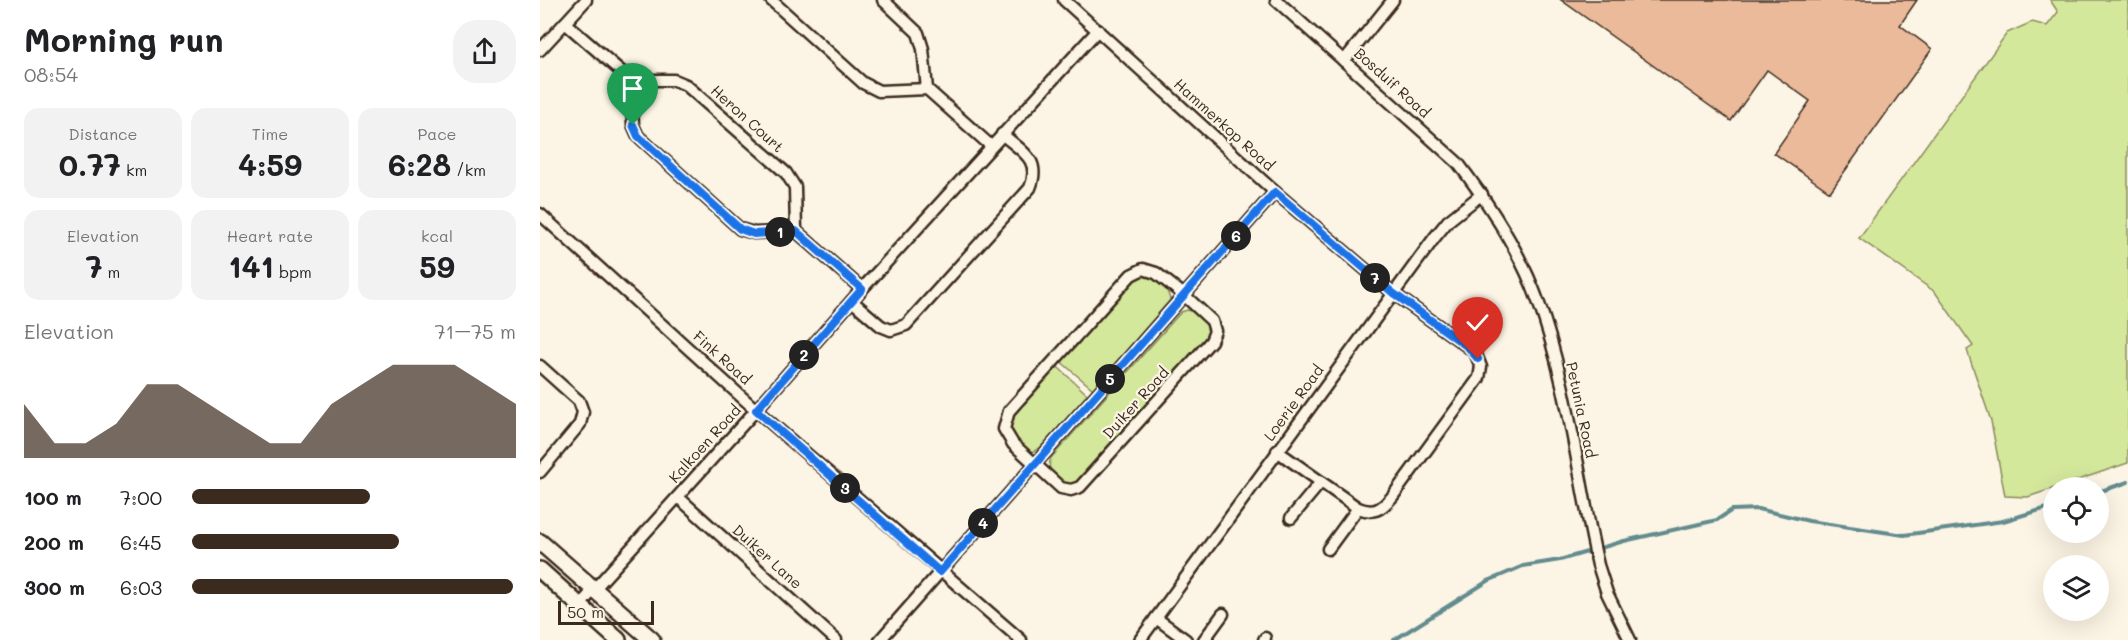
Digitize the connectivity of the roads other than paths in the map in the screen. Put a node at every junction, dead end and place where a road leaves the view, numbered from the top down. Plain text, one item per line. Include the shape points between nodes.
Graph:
1 (586, 0) edge
2 (771, 0) edge
3 (883, 0) edge
4 (1064, 0) edge
5 (1276, 0) edge
6 (1393, 0) edge
7 (565, 22) junction
8 (1098, 30) junction
9 (540, 50) edge
10 (1344, 61) junction
11 (631, 80) junction
12 (927, 89) junction
13 (1002, 134) junction
14 (992, 146) junction
15 (1275, 192) junction
16 (1482, 194) junction
17 (540, 214) edge
18 (796, 231) junction
19 (862, 289) junction
20 (1393, 293) junction
21 (1184, 295) junction
22 (852, 301) junction
23 (540, 366) edge
24 (756, 410) junction
25 (1277, 451) junction
26 (1034, 464) junction
27 (540, 472) edge
28 (1321, 482) junction
29 (678, 497) junction
30 (1358, 507) junction
31 (1292, 518) dead end
32 (540, 543) edge
33 (1328, 549) dead end
34 (540, 570) edge
35 (940, 572) junction
36 (595, 589) junction
37 (580, 605) junction
38 (1223, 614) dead end
39 (1156, 618) junction
40 (618, 640) edge
41 (652, 640) edge
42 (836, 640) edge
43 (880, 640) edge
44 (1021, 640) edge
45 (1140, 640) edge
46 (1186, 640) edge
47 (1204, 640) edge
48 (1630, 640) edge

1 - 7 street
2 - 12 street via 869,87 886,91
3 - 12 street via 918,33 924,49
4 - 8 street, Hammerkop Road
5 - 10 street, Bosduif Road
6 - 10 street
7 - 9 street
7 - 11 street
8 - 13 street, Kalkoen Road
8 - 15 street, Hammerkop Road
10 - 16 street, Bosduif Road via 1458,163
11 - 18 street, Heron Court via 674,80 686,85 786,173 795,187
11 - 18 street via 633,125 638,136 663,159 740,229 754,234
12 - 14 street
13 - 14 street, Kalkoen Road
13 - 22 street via 1032,160 1035,175 1030,188 906,325 891,330 881,326
14 - 19 street, Kalkoen Road
15 - 20 street, Hammerkop Road
15 - 21 street
16 - 20 street, Loerie Road via 1448,221
16 - 48 street, Petunia Road via 1518,255 1538,300 1554,350 1598,565
17 - 24 street, Fink Road
18 - 19 street
19 - 22 street, Kalkoen Road
20 - 25 street, Loerie Road
20 - 30 street, Hammerkop Road via 1475,352 1481,367 1479,378 1384,507 1369,512
21 - 26 street
21 - 26 street, Duiker Road via 1156,273 1143,269 1131,275 1010,411 1004,429
21 - 26 street, Duiker Road via 1212,321 1215,331 1211,341 1080,487 1061,488
22 - 24 street, Kalkoen Road
23 - 27 street via 579,401 583,412 580,424
24 - 29 street, Kalkoen Road
24 - 35 street, Fink Road
25 - 28 street
25 - 39 street, Loerie Road
26 - 35 street
28 - 30 street
28 - 31 street
29 - 36 street, Kalkoen Road
29 - 42 street, Duiker Lane
30 - 33 street
32 - 36 street
34 - 37 street
35 - 43 street
35 - 44 street, Fink Road
36 - 37 street, Kalkoen Road
36 - 41 street
37 - 40 street
38 - 47 street
39 - 45 street, Loerie Road
39 - 46 street

